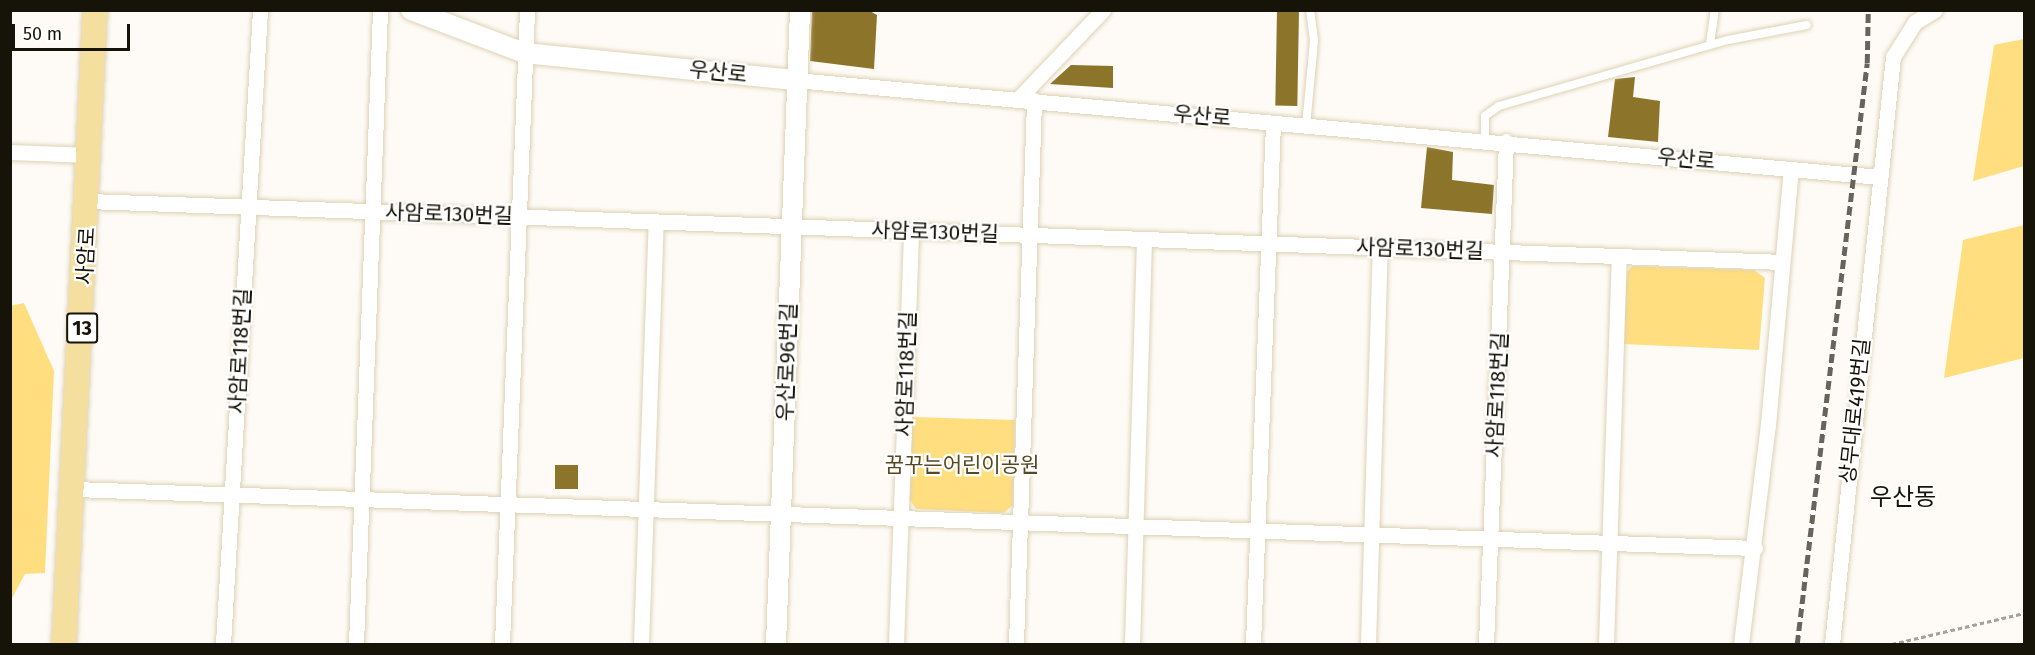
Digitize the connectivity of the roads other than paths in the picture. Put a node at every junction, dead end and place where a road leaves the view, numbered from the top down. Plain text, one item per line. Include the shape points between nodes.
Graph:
1 (95, 10) edge
2 (260, 10) edge
3 (380, 10) edge
4 (411, 10) edge
5 (527, 10) edge
6 (801, 10) edge
7 (1102, 10) edge
8 (1310, 10) edge
9 (1715, 10) edge
10 (1935, 10) edge
11 (1807, 25) dead end
12 (1710, 44) junction
13 (524, 53) junction
14 (795, 80) junction
15 (1017, 99) junction
16 (1034, 100) junction
17 (1273, 123) junction
18 (1306, 126) junction
19 (1485, 140) junction
20 (1506, 141) junction
21 (10, 152) edge
22 (90, 155) junction
23 (1791, 169) junction
24 (1879, 177) junction
25 (88, 201) junction
26 (248, 207) junction
27 (371, 212) junction
28 (518, 217) junction
29 (656, 222) junction
30 (792, 226) junction
31 (911, 231) junction
32 (1030, 235) junction
33 (1144, 239) junction
34 (1269, 243) junction
35 (1380, 248) junction
36 (1504, 252) junction
37 (1619, 256) junction
38 (1781, 262) junction
39 (74, 489) junction
40 (231, 495) junction
41 (361, 499) junction
42 (507, 504) junction
43 (646, 508) junction
44 (782, 513) junction
45 (900, 517) junction
46 (1020, 521) junction
47 (1136, 525) junction
48 (1257, 529) junction
49 (1371, 533) junction
50 (1490, 538) junction
51 (1610, 542) junction
52 (1755, 548) junction
53 (64, 645) edge
54 (223, 645) edge
55 (356, 645) edge
56 (502, 645) edge
57 (641, 645) edge
58 (776, 645) edge
59 (896, 645) edge
60 (1016, 645) edge
61 (1132, 645) edge
62 (1253, 645) edge
63 (1368, 645) edge
64 (1486, 645) edge
65 (1606, 645) edge
66 (1741, 645) edge
67 (1832, 645) edge

1 - 22 main road, 사암로 / 13
2 - 26 street
3 - 27 street
4 - 13 street, 우산로
5 - 13 street
6 - 14 street, 우산로96번길
7 - 15 street
8 - 18 lane via 1314,41
9 - 12 lane
10 - 24 street, 상무대로419번길 via 1915,22 1893,57
11 - 12 lane
12 - 19 lane via 1499,106 1485,116
13 - 14 street, 우산로
13 - 28 street
14 - 15 street, 우산로
14 - 30 street, 우산로96번길
15 - 16 street, 우산로
16 - 17 street, 우산로
16 - 32 street
17 - 18 street, 우산로
17 - 34 street
18 - 19 street, 우산로
19 - 20 street, 우산로
20 - 23 street, 우산로
20 - 36 street, 사암로118번길
21 - 22 street
22 - 25 main road, 사암로 / 13
23 - 24 street, 우산로
23 - 38 street
24 - 67 street, 상무대로419번길
25 - 26 street, 사암로130번길
25 - 39 main road, 사암로 / 13
26 - 27 street, 사암로130번길
26 - 40 street, 사암로118번길
27 - 28 street, 사암로130번길
27 - 41 street
28 - 29 street, 사암로130번길
28 - 42 street
29 - 30 street, 사암로130번길
29 - 43 street
30 - 31 street, 사암로130번길
30 - 44 street, 우산로96번길
31 - 32 street, 사암로130번길
31 - 45 street, 사암로118번길
32 - 33 street, 사암로130번길
32 - 46 street
33 - 34 street, 사암로130번길
33 - 47 street
34 - 35 street, 사암로130번길
34 - 48 street
35 - 36 street, 사암로130번길
35 - 49 street
36 - 37 street, 사암로130번길
36 - 50 street, 사암로118번길
37 - 38 street, 사암로130번길
37 - 51 street
38 - 52 street
39 - 40 street
39 - 53 main road, 사암로 / 13
40 - 41 street
40 - 54 street, 사암로118번길
41 - 42 street
41 - 55 street
42 - 43 street
42 - 56 street
43 - 44 street
43 - 57 street
44 - 45 street
44 - 58 street, 우산로96번길
45 - 46 street
45 - 59 street, 사암로118번길
46 - 47 street
46 - 60 street
47 - 48 street
47 - 61 street
48 - 49 street
48 - 62 street
49 - 50 street
49 - 63 street
50 - 51 street
50 - 64 street, 사암로118번길
51 - 52 street
51 - 65 street
52 - 66 street

